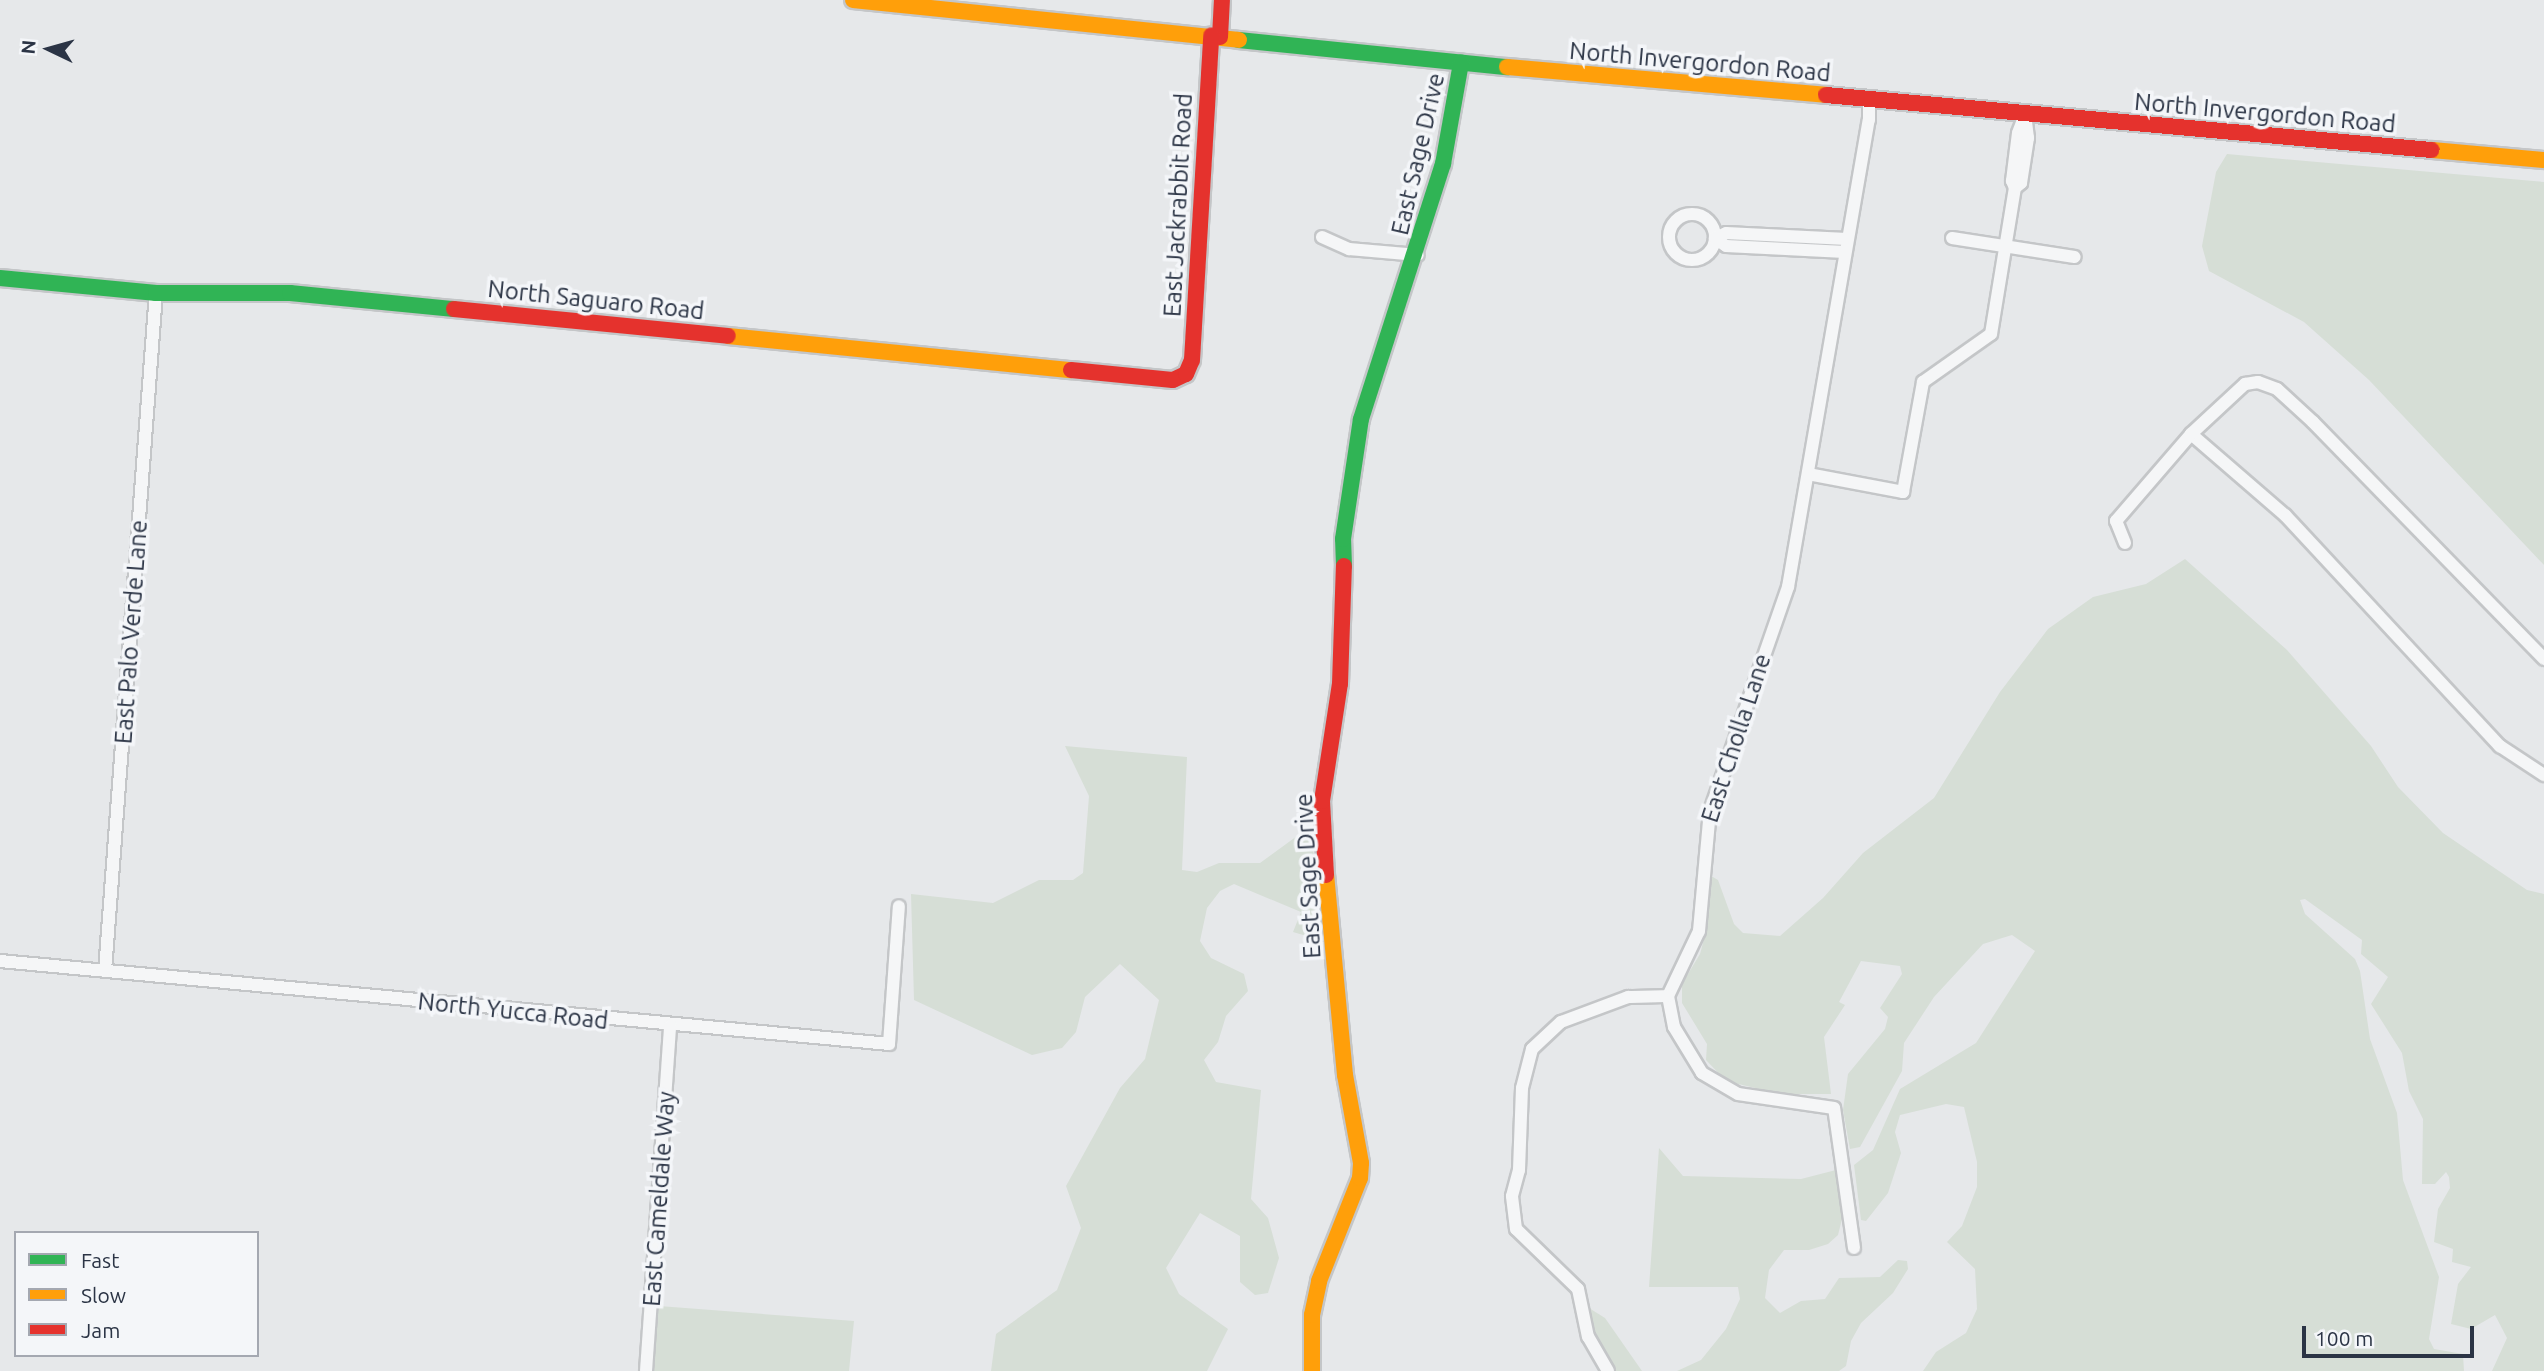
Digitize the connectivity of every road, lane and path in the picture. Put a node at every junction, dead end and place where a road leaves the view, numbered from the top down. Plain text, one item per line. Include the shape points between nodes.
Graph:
1 (853, 0) edge
2 (1222, 0) edge
3 (874, 1) edge
4 (1216, 37) junction
5 (1461, 62) junction
6 (1869, 100) junction
7 (2025, 115) junction
8 (2544, 160) edge
9 (1322, 237) dead end
10 (1952, 238) dead end
11 (1847, 239) junction
12 (2005, 247) junction
13 (1845, 252) junction
14 (1418, 255) junction
15 (2075, 257) dead end
16 (0, 278) edge
17 (156, 293) junction
18 (1186, 374) joint
19 (2191, 434) junction
20 (1808, 474) junction
21 (2125, 543) dead end
22 (2544, 659) edge
23 (2544, 775) edge
24 (899, 906) dead end
25 (0, 961) edge
26 (106, 971) junction
27 (1668, 996) junction
28 (670, 1026) junction
29 (1854, 1248) dead end
30 (646, 1371) edge
31 (1312, 1371) edge
32 (1608, 1371) edge

1 - 3 street, North Invergordon Road
2 - 4 street, East Jackrabbit Road
3 - 4 street, North Invergordon Road
4 - 5 street, North Invergordon Road
4 - 18 street, East Jackrabbit Road via 1192,360
5 - 6 street, North Invergordon Road
5 - 14 street, East Sage Drive via 1443,164
6 - 7 street, North Invergordon Road
6 - 11 street, East Cholla Lane
7 - 8 street, North Invergordon Road
7 - 12 street via 2028,138
9 - 14 street, East Sage Drive via 1349,249
10 - 12 street
11 - 13 street, East Cholla Lane
11 - 13 street via 1726,233 1715,239 1726,246
12 - 15 street
12 - 20 street via 1991,334 1923,382 1903,492
13 - 20 street, East Cholla Lane
14 - 31 street, East Sage Drive via 1363,408 1343,539 1340,684 1322,802 1345,1075 1361,1163 1360,1178 1318,1281 1312,1315
16 - 17 street, North Saguaro Road
17 - 18 street, North Saguaro Road via 264,291 1173,380
17 - 26 street, East Palo Verde Lane
19 - 21 street via 2116,521
19 - 22 street via 2245,384 2259,382 2277,389
19 - 23 street via 2285,515 2500,746
20 - 27 street, East Cholla Lane via 1788,587 1710,811 1699,931
24 - 28 street, North Yucca Road via 889,1044
25 - 26 street, North Yucca Road
26 - 28 street, North Yucca Road
27 - 29 street via 1674,1027 1702,1073 1738,1094 1834,1108
27 - 32 street via 1628,997 1561,1022 1532,1049 1522,1088 1519,1170 1512,1196 1516,1229 1578,1289 1588,1337
28 - 30 street, East Cameldale Way

